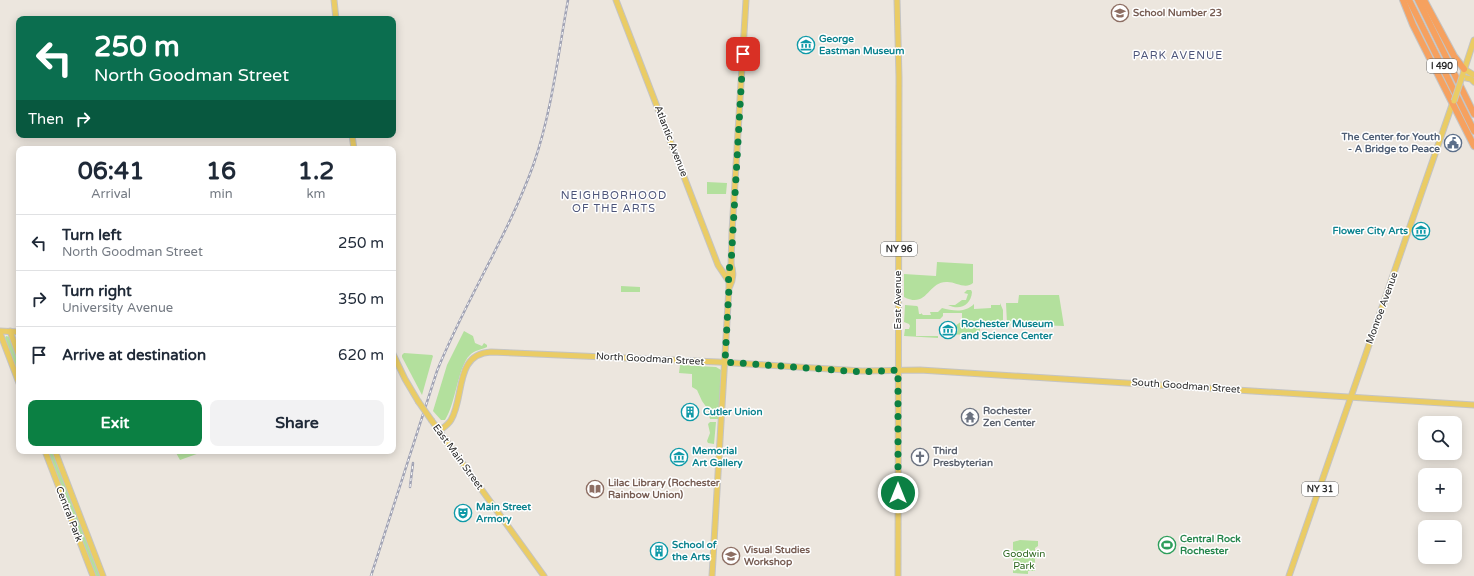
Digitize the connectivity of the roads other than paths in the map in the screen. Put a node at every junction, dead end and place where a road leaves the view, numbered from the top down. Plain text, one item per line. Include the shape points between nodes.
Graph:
1 (334, 0) edge
2 (616, 0) edge
3 (746, 0) edge
4 (897, 0) edge
5 (1403, 0) edge
6 (1409, 0) edge
7 (1418, 0) edge
8 (1424, 0) edge
9 (336, 16) edge
10 (1474, 40) edge
11 (1464, 69) junction
12 (1474, 75) edge
13 (1462, 77) junction
14 (1474, 82) edge
15 (1453, 103) junction
16 (1474, 114) edge
17 (1474, 131) edge
18 (1474, 146) edge
19 (731, 265) junction
20 (728, 280) junction
21 (729, 287) junction
22 (10, 331) junction
23 (0, 332) edge
24 (16, 332) edge
25 (16, 348) edge
26 (396, 360) edge
27 (725, 362) junction
28 (898, 370) junction
29 (16, 375) edge
30 (1351, 398) junction
31 (1474, 405) edge
32 (439, 431) junction
33 (46, 454) edge
34 (56, 454) edge
35 (94, 576) edge
36 (103, 576) edge
37 (544, 576) edge
38 (712, 576) edge
39 (898, 576) edge
40 (1289, 576) edge

1 - 9 main road
2 - 20 main road, Atlantic Avenue via 717,262
3 - 19 main road
4 - 28 main road, East Avenue / NY 96
5 - 15 highway
6 - 17 highway, I 490
7 - 16 highway, I 490
8 - 11 highway via 1454,56
10 - 11 main road, Monroe Avenue / NY 31
11 - 12 main road
11 - 13 main road, Monroe Avenue / NY 31
13 - 14 main road
13 - 15 main road, Monroe Avenue / NY 31, bridge
15 - 18 highway
15 - 30 main road, Monroe Avenue / NY 31
19 - 20 main road
19 - 21 main road via 732,281
20 - 21 main road
21 - 27 main road
22 - 23 main road
22 - 24 main road
22 - 25 main road
23 - 29 main road
26 - 32 main road, East Main Street, bridge via 418,401
27 - 28 main road, North Goodman Street via 862,372
27 - 32 main road, North Goodman Street via 491,352 480,354 467,365 451,420
27 - 38 main road
28 - 30 main road, South Goodman Street
28 - 39 main road, East Avenue / NY 96
30 - 31 main road, South Goodman Street
30 - 40 main road, Monroe Avenue / NY 31
32 - 37 main road, East Main Street
33 - 35 main road, Central Park
34 - 36 main road, Central Park

